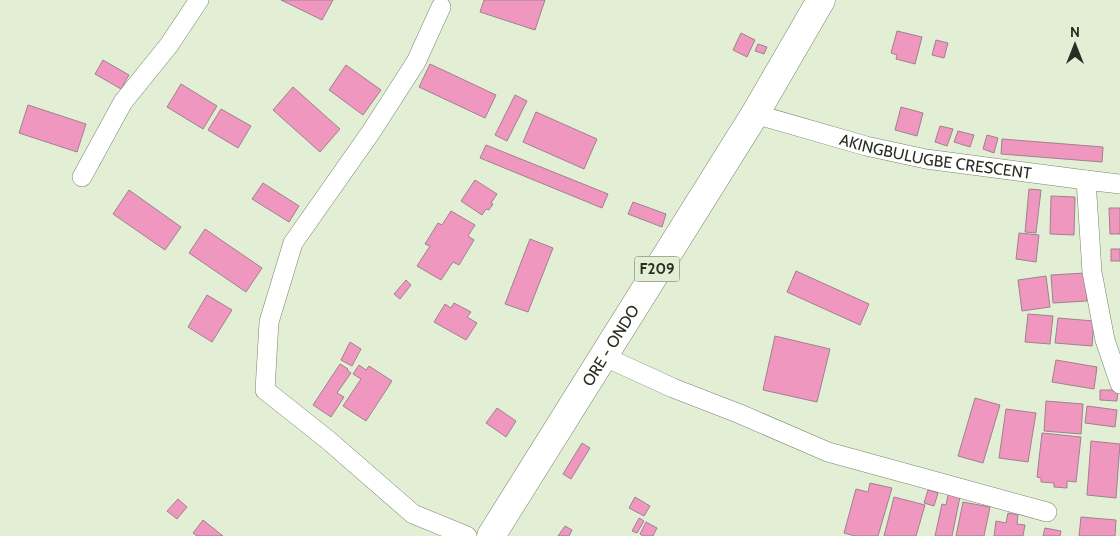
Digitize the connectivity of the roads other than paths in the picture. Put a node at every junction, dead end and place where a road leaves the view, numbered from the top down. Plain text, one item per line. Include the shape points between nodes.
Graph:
1 (199, 0) edge
2 (821, 0) edge
3 (441, 7) dead end
4 (755, 114) junction
5 (82, 177) dead end
6 (1086, 180) junction
7 (1120, 184) edge
8 (603, 356) junction
9 (1120, 384) edge
10 (1047, 512) dead end
11 (467, 536) edge
12 (491, 536) edge

1 - 5 street via 169,45 123,102
2 - 4 main road, ORE - ONDO / F209
3 - 11 street via 416,62 293,243 268,322 265,390 413,514
4 - 6 street, AKINGBULUGBE CRESCENT via 866,146 926,159
4 - 8 main road, ORE - ONDO / F209
6 - 7 street, AKINGBULUGBE CRESCENT
6 - 9 street via 1092,272 1105,340
8 - 10 street via 828,452
8 - 12 main road, ORE - ONDO / F209

